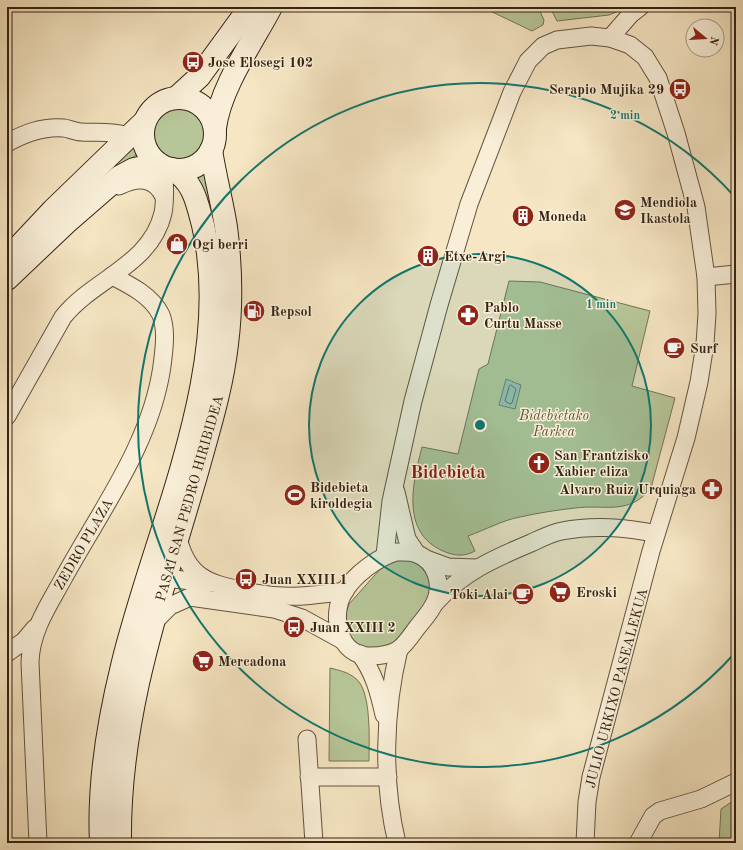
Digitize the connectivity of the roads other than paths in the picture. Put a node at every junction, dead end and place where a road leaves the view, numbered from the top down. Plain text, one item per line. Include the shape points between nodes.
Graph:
1 (250, 7) edge
2 (272, 7) edge
3 (640, 7) edge
4 (610, 38) junction
5 (176, 98) junction
6 (145, 121) junction
7 (215, 128) junction
8 (129, 136) junction
9 (7, 143) edge
10 (211, 150) junction
11 (165, 167) junction
12 (164, 197) junction
13 (91, 201) junction
14 (7, 259) edge
15 (736, 274) edge
16 (112, 276) junction
17 (706, 277) junction
18 (7, 280) edge
19 (7, 416) edge
20 (395, 486) junction
21 (656, 534) junction
22 (178, 538) junction
23 (154, 553) junction
24 (385, 555) junction
25 (422, 557) junction
26 (476, 568) junction
27 (166, 579) junction
28 (214, 584) junction
29 (345, 591) junction
30 (142, 595) junction
31 (190, 597) junction
32 (435, 603) junction
33 (154, 622) junction
34 (37, 627) junction
35 (342, 640) junction
36 (399, 649) junction
37 (8, 653) edge
38 (360, 654) junction
39 (30, 662) junction
40 (388, 735) junction
41 (307, 739) dead end
42 (309, 777) junction
43 (388, 777) junction
44 (736, 782) edge
45 (38, 843) edge
46 (101, 843) edge
47 (120, 843) edge
48 (314, 843) edge
49 (398, 843) edge
50 (585, 843) edge
51 (638, 843) edge

1 - 5 main road via 199,77
2 - 7 main road via 226,91 218,110
3 - 4 street
4 - 17 street, JULIO URKIXO PASEALEKUA via 630,45 645,57 658,78 696,207
4 - 20 street, JULIO URKIXO PASEALEKUA via 576,36 543,46 528,62 512,92 456,243 407,429
5 - 6 main road via 161,102
5 - 7 main road via 194,100 202,105
6 - 8 main road
6 - 11 main road via 145,145 152,158
7 - 10 main road
8 - 9 street via 112,132 48,128 33,131
8 - 14 main road
10 - 11 main road via 206,158 190,168
10 - 22 main road, PASAI SAN PEDRO HIRIBIDEA via 226,234 231,288 230,316 223,374
11 - 12 street
11 - 13 main road via 146,165 126,172
11 - 23 main road, PASAI SAN PEDRO HIRIBIDEA via 188,182 199,208 210,265 211,319 196,409 178,478
12 - 13 street via 154,183 142,179 128,181
12 - 16 street via 162,213 153,237 129,264
13 - 18 main road
15 - 17 street
16 - 19 street via 73,304 63,317
16 - 34 street, ZEDRO PLAZA via 146,296 161,316 164,351 161,376 155,403 129,465
17 - 21 street, JULIO URKIXO PASEALEKUA via 705,344 699,382 686,438
20 - 24 street, JULIO URKIXO PASEALEKUA via 388,515
20 - 25 street via 407,539
21 - 26 street via 635,529 584,528 560,531
21 - 50 street, JULIO URKIXO PASEALEKUA via 591,777
22 - 27 main road, PASAI SAN PEDRO HIRIBIDEA
22 - 28 street via 182,552 190,565
23 - 27 street
23 - 30 main road, PASAI SAN PEDRO HIRIBIDEA
24 - 25 street via 396,552
24 - 29 street via 375,561
25 - 26 street via 448,567
25 - 32 street via 434,569 438,580
26 - 32 street
27 - 28 street
27 - 30 street via 151,585
27 - 31 street via 176,592
27 - 33 main road, PASAI SAN PEDRO HIRIBIDEA
28 - 29 street via 285,598
29 - 35 street via 336,615
30 - 46 main road, PASAI SAN PEDRO HIRIBIDEA via 111,713 104,767
31 - 33 street via 170,606
31 - 35 street via 274,609 302,618
32 - 36 street
33 - 47 main road, PASAI SAN PEDRO HIRIBIDEA via 134,694 127,734 122,772
34 - 37 street
34 - 39 street, ZEDRO PLAZA via 31,644
35 - 38 street
36 - 38 street via 378,656
36 - 40 street via 394,668
37 - 39 street via 21,654
38 - 40 street via 373,673 378,686
39 - 45 street, ZEDRO PLAZA
40 - 43 street
41 - 42 street
42 - 43 street
42 - 48 street
43 - 49 street via 391,813
44 - 51 street via 702,799 660,811 653,816

